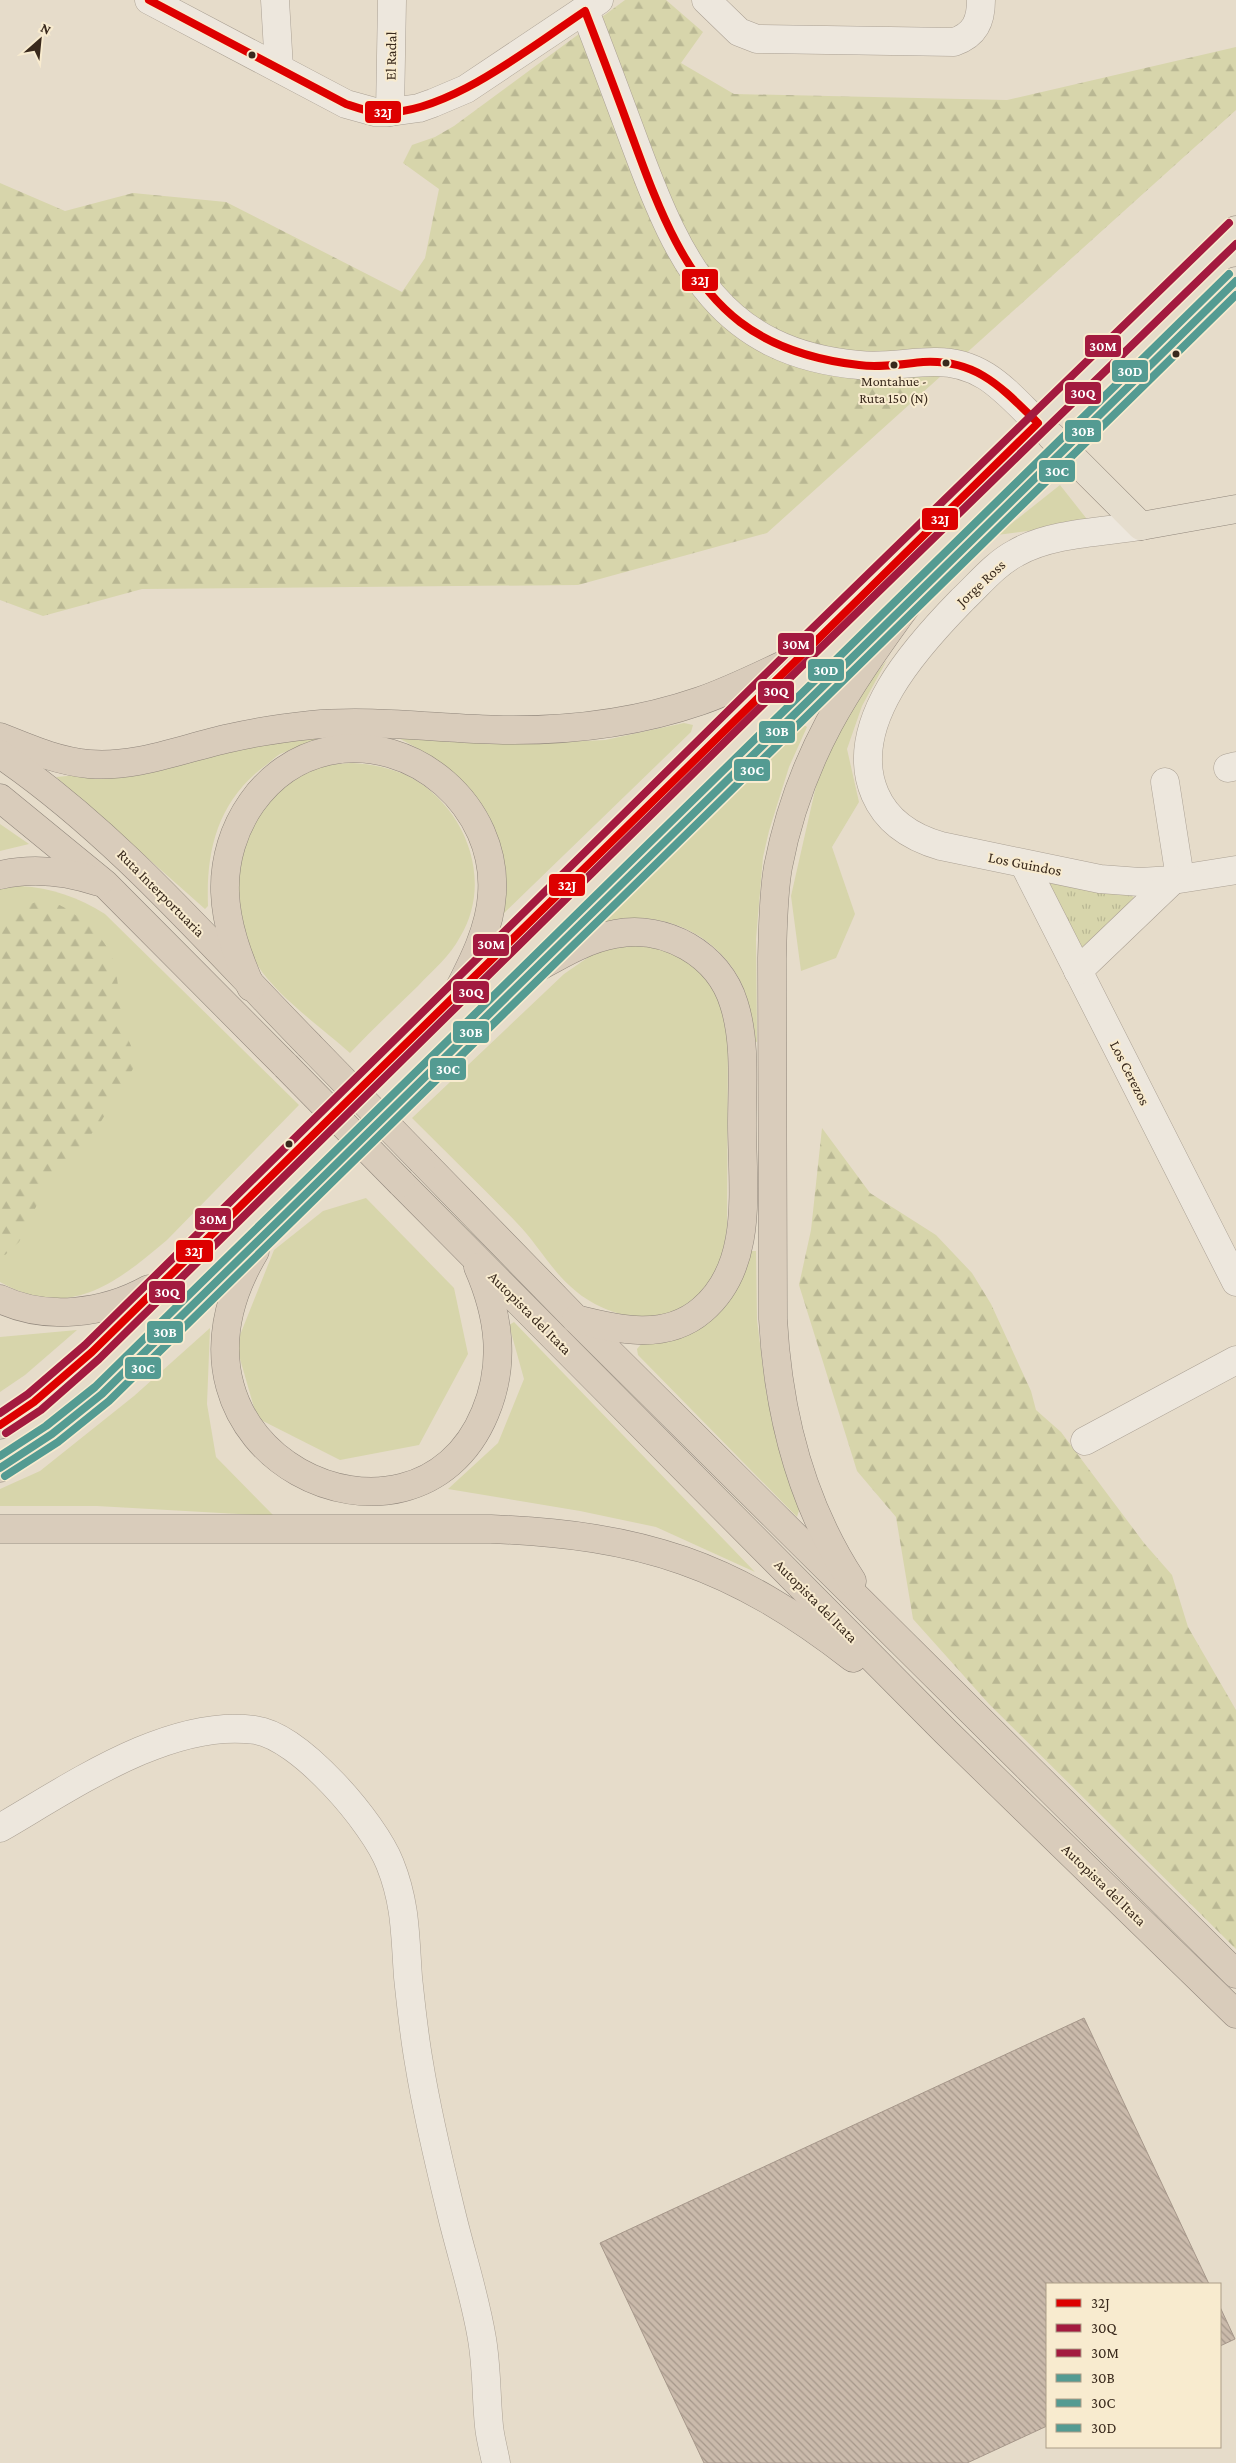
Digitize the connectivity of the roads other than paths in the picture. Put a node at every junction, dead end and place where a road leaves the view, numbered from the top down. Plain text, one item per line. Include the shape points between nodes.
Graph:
1 (275, 0) edge
2 (392, 0) edge
3 (706, 0) edge
4 (981, 0) edge
5 (161, 3) edge
6 (592, 5) edge
7 (279, 68) junction
8 (390, 112) junction
9 (1236, 230) edge
10 (1236, 281) edge
11 (1038, 423) junction
12 (1064, 450) junction
13 (1236, 509) edge
14 (1141, 526) junction
15 (913, 597) junction
16 (794, 660) junction
17 (0, 737) edge
18 (0, 754) edge
19 (1166, 782) dead end
20 (0, 798) edge
21 (887, 813) joint
22 (1024, 864) junction
23 (1236, 870) edge
24 (0, 874) edge
25 (1177, 879) junction
26 (105, 884) junction
27 (535, 969) junction
28 (1078, 971) junction
29 (252, 986) junction
30 (457, 993) junction
31 (309, 1046) joint
32 (266, 1232) junction
33 (474, 1256) junction
34 (165, 1280) junction
35 (1236, 1282) edge
36 (0, 1299) edge
37 (576, 1319) junction
38 (1236, 1360) edge
39 (0, 1425) edge
40 (1085, 1442) dead end
41 (0, 1468) edge
42 (0, 1529) edge
43 (877, 1618) junction
44 (946, 1732) junction
45 (0, 1828) edge
46 (1236, 1974) edge
47 (1236, 2014) edge
48 (496, 2463) edge

1 - 7 street
2 - 8 street, El Radal
3 - 4 street via 739,32 757,39 954,42 967,36 978,24
5 - 7 street
6 - 8 street via 466,89 419,108
6 - 11 street via 670,231 705,288 733,318 783,348 833,362 878,366 933,362 965,366 994,380
7 - 8 street via 346,104 375,112
9 - 11 main road
10 - 12 main road
11 - 12 main road
11 - 16 main road
12 - 14 main road
12 - 15 main road
13 - 14 main road, Jorge Ross
14 - 21 street, Jorge Ross via 1047,540 1016,553 988,574 933,631 888,693 872,731 869,775 879,802
15 - 27 main road
15 - 43 highway via 837,706 807,768 778,869 773,932 773,1310 778,1379 789,1437 811,1501 850,1578
16 - 17 highway via 667,712 634,720 567,728 502,730 352,723 312,725 230,738 143,761 108,764 51,757
16 - 30 main road
18 - 29 highway, Ruta Interportuaria via 52,792 106,839
19 - 25 street
20 - 26 highway
21 - 22 street, Los Guindos via 907,831 929,843
22 - 25 street, Los Guindos via 1100,879 1140,882
22 - 28 street, Los Cerezos
23 - 25 street, Los Guindos
24 - 26 highway via 47,870
25 - 28 street
26 - 33 highway, Autopista del Itata, bridge
27 - 32 highway
27 - 37 highway via 565,952 603,937 624,932 656,934 689,947 716,969 731,994 740,1032 742,1231 736,1260 723,1288 701,1311 667,1328 639,1332
28 - 35 street, Los Cerezos
29 - 30 highway via 232,934 225,892 228,855 242,818 266,785 281,771 330,751 363,749 411,761 441,779 466,804 485,839 492,876 489,912 477,951
29 - 31 highway, Ruta Interportuaria
30 - 34 highway
31 - 37 highway, Autopista del Itata, bridge
32 - 33 highway via 242,1277 228,1325 224,1362 233,1398 250,1429 276,1457 310,1478 363,1491 397,1488 441,1470 464,1448 483,1418 495,1385 499,1345 492,1301
32 - 41 highway via 102,1394 52,1434
33 - 44 highway, Autopista del Itata
34 - 36 highway via 122,1301 74,1311 48,1313
34 - 39 highway via 64,1378
37 - 43 highway, Autopista del Itata
38 - 40 street
42 - 44 highway via 491,1529 570,1534 626,1543 696,1564 766,1598 834,1643
43 - 46 highway, Autopista del Itata
44 - 47 highway, Autopista del Itata
45 - 48 street via 112,1764 167,1740 221,1729 255,1730 273,1735 315,1764 346,1799 389,1862 403,1902 419,2064 483,2341 489,2428

